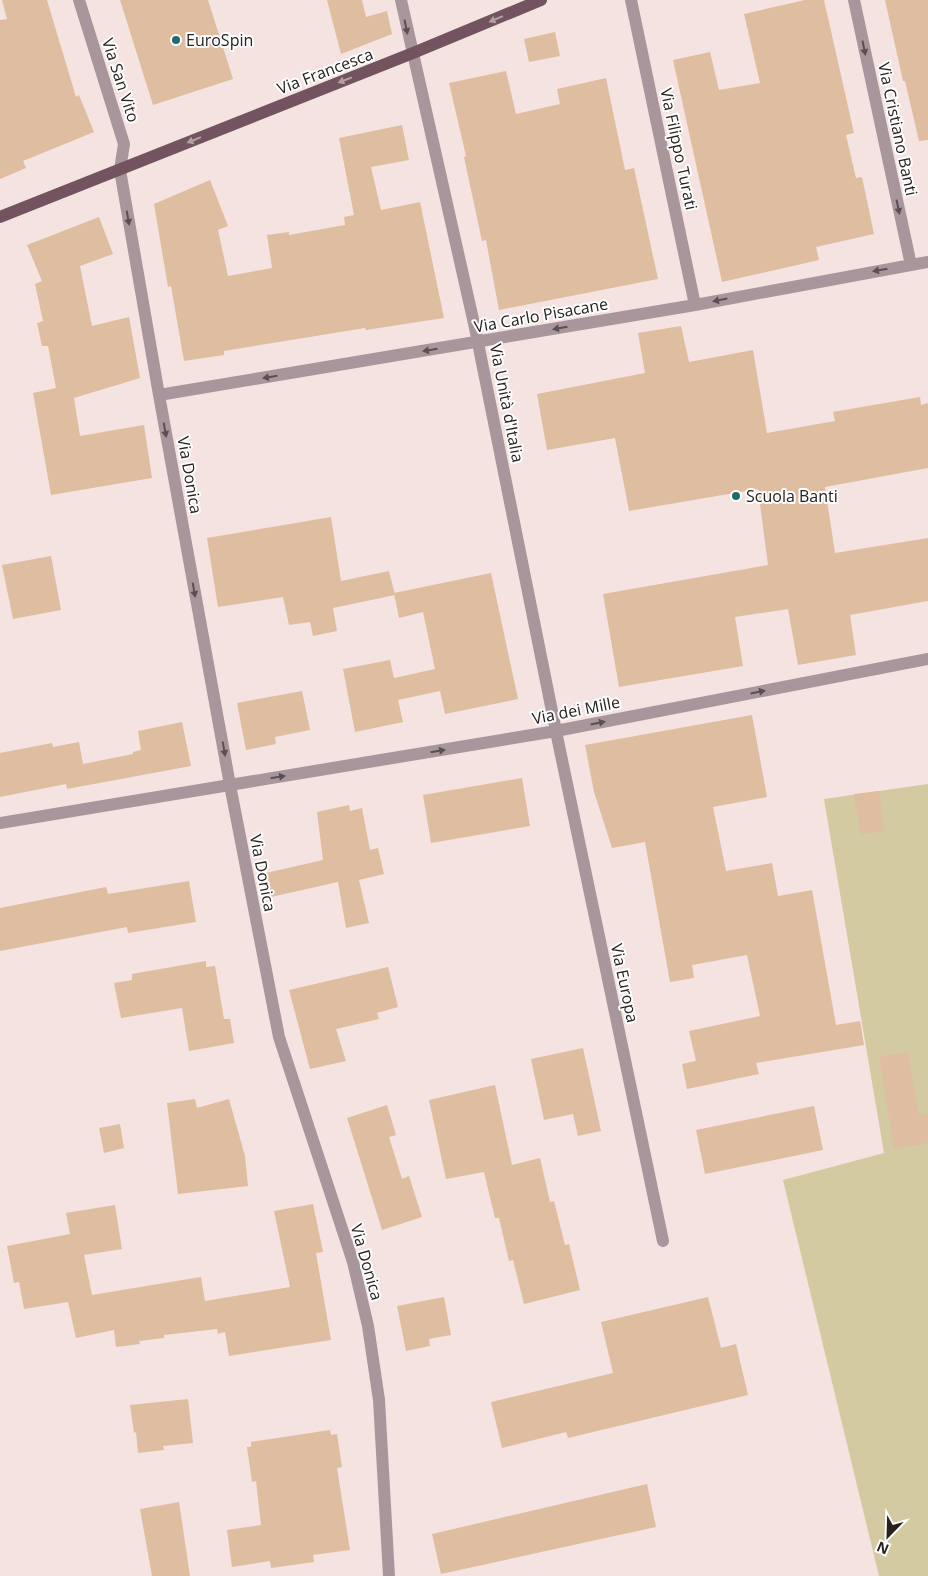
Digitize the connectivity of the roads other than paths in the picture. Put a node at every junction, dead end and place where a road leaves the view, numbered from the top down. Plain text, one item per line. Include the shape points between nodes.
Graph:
1 (79, 0) edge
2 (401, 0) edge
3 (541, 0) edge
4 (631, 0) edge
5 (854, 0) edge
6 (413, 53) junction
7 (120, 170) junction
8 (0, 217) edge
9 (928, 262) edge
10 (911, 265) junction
11 (695, 305) junction
12 (478, 342) junction
13 (159, 395) junction
14 (928, 659) edge
15 (556, 731) junction
16 (230, 785) junction
17 (0, 824) edge
18 (663, 1241) dead end
19 (389, 1576) edge

1 - 7 street, Via San Vito via 124,144
2 -> 6 street, Via Unità d'Italia
3 -> 6 main road, Via Francesca
4 - 11 street, Via Filippo Turati
5 -> 10 street, Via Cristiano Banti
6 -> 7 main road, Via Francesca
6 - 12 street, Via Unità d'Italia
7 - 8 main road, Via Francesca
7 -> 13 street, Via Donica
9 - 10 street, Via Carlo Pisacane
10 -> 11 street, Via Carlo Pisacane
11 -> 12 street, Via Carlo Pisacane
12 -> 13 street, Via Carlo Pisacane
12 - 15 street, Via Unità d'Italia
13 -> 16 street, Via Donica
15 -> 14 street, Via dei Mille
16 -> 15 street, Via dei Mille
15 - 18 street, Via Europa
16 - 17 street, Via dei Mille
16 - 19 street, Via Donica via 279,1037 352,1262 368,1326 379,1400

